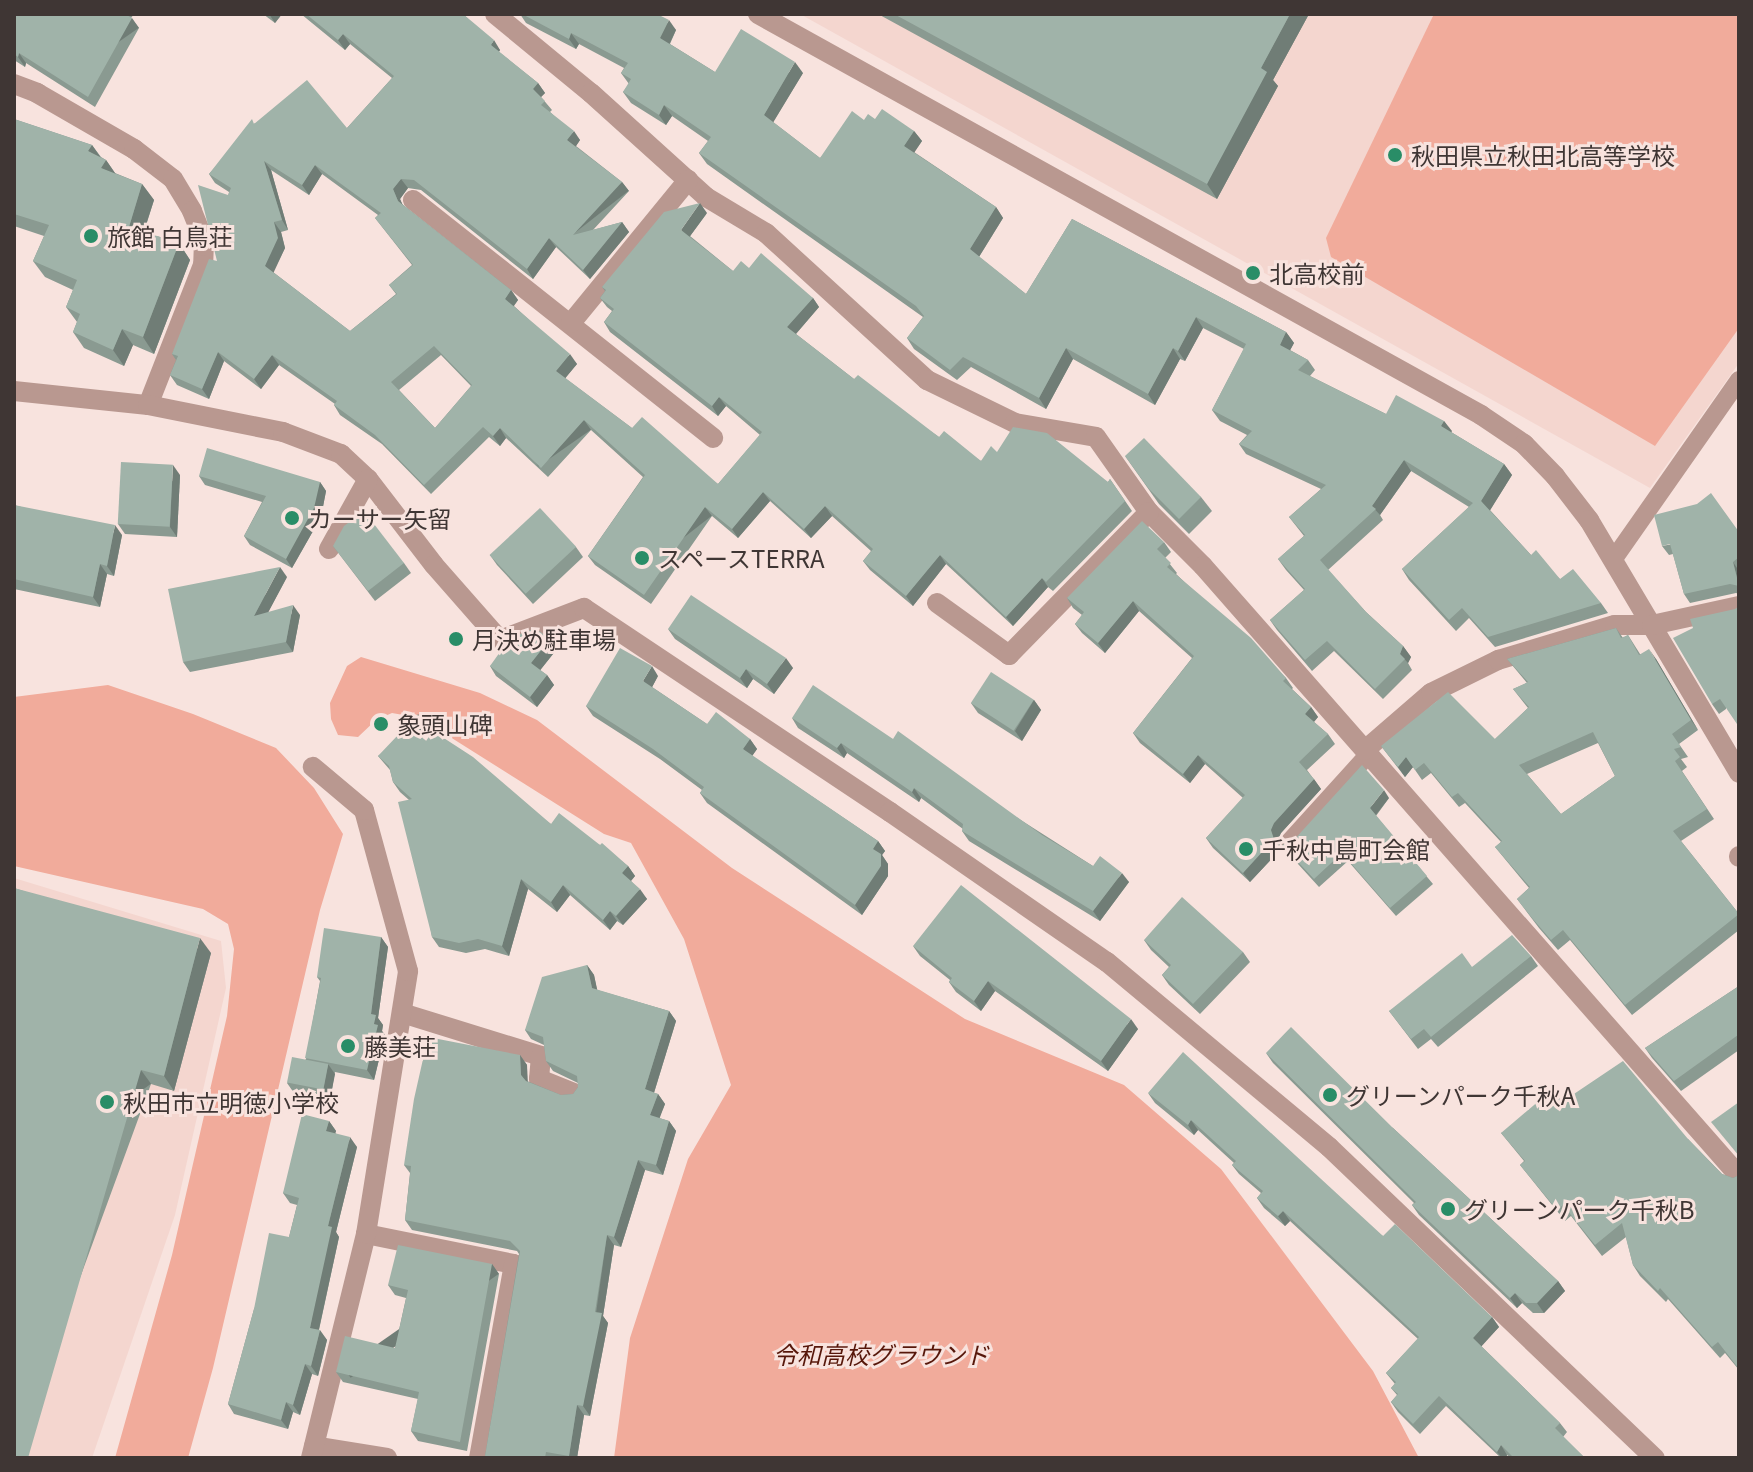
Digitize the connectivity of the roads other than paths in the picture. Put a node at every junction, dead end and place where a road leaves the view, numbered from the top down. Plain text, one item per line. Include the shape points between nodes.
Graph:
1 (495, 14) edge
2 (758, 14) edge
3 (14, 84) edge
4 (688, 180) junction
5 (413, 200) edge
6 (571, 323) junction
7 (1739, 380) edge
8 (14, 391) edge
9 (148, 405) junction
10 (713, 438) dead end
11 (368, 479) junction
12 (1149, 512) junction
13 (329, 549) dead end
14 (1613, 560) junction
15 (937, 603) dead end
16 (1739, 606) edge
17 (1652, 625) junction
18 (1367, 752) junction
19 (313, 767) dead end
20 (1739, 773) edge
21 (1290, 841) edge
22 (402, 1013) junction
23 (573, 1093) edge
24 (1739, 1176) edge
25 (366, 1234) junction
26 (312, 1452) edge
27 (387, 1458) edge
28 (479, 1458) edge
29 (1655, 1458) edge

1 - 4 street
2 - 14 street via 1481,415 1524,444 1555,476
3 - 9 street via 134,149 173,179 192,211 204,241 203,265
4 - 6 street
4 - 12 street via 766,233 927,380 1015,423 1096,437
5 - 6 street
6 - 10 street
7 - 14 lane
8 - 9 street
9 - 11 street via 283,432 341,454
11 - 13 street
11 - 29 street via 500,640 584,608 1107,962 1329,1147
12 - 15 street via 1009,655
12 - 18 street
14 - 17 street
16 - 17 street
17 - 18 street via 1615,625 1498,660 1431,693
17 - 20 street
18 - 21 lane
18 - 24 street
19 - 22 street via 364,810 408,971
22 - 23 street via 541,1056 539,1079
22 - 25 street
25 - 26 street
25 - 28 street via 514,1264
26 - 27 street

